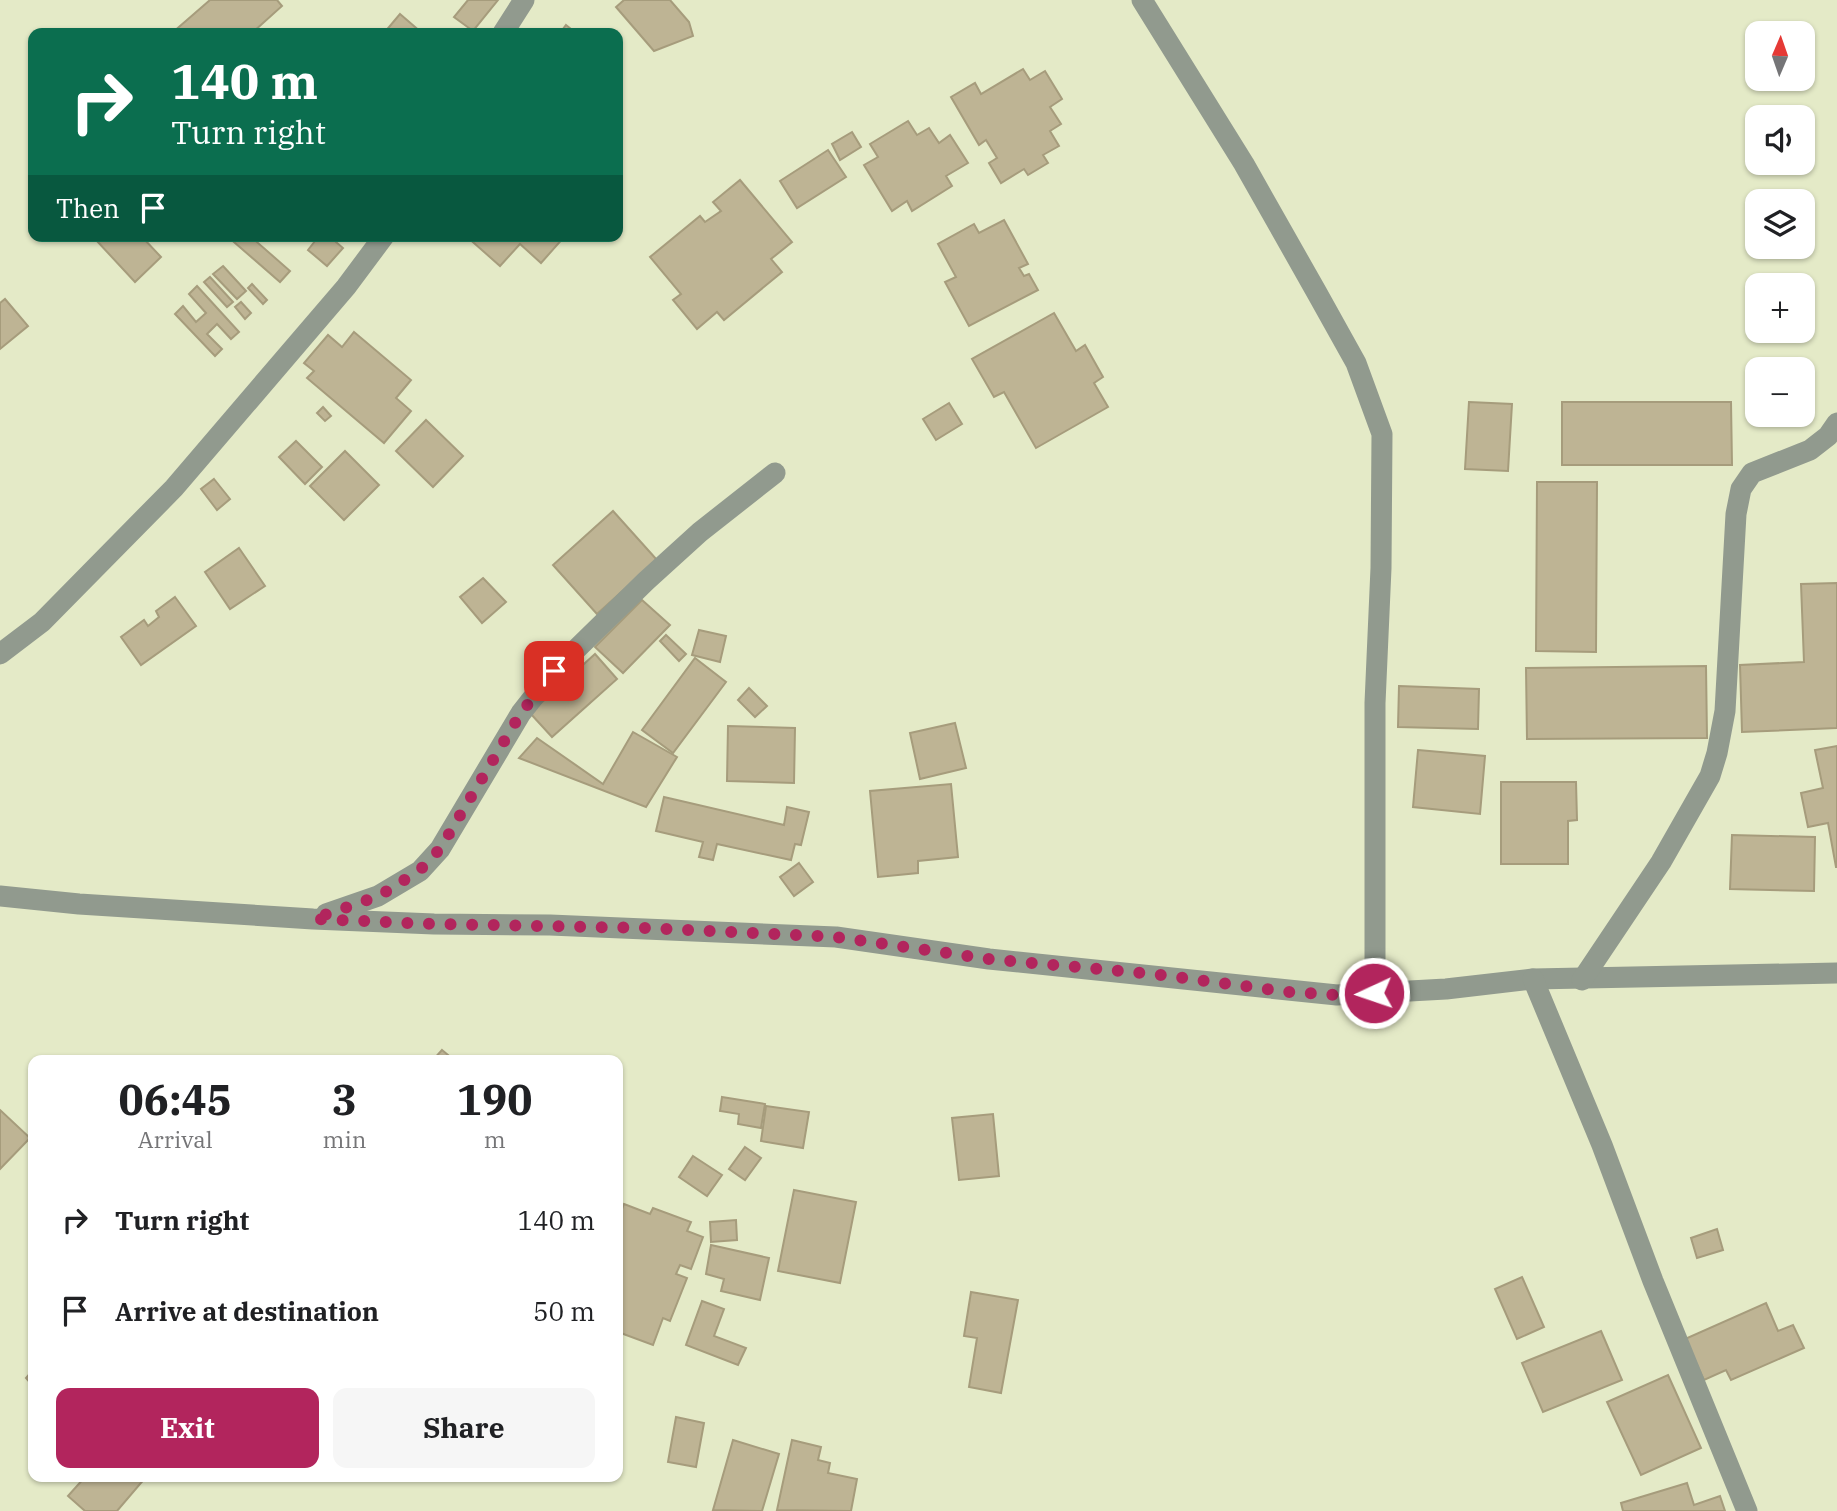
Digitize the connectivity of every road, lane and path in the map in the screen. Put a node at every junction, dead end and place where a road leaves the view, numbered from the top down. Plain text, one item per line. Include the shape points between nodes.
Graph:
1 (524, 0) edge
2 (1142, 0) edge
3 (506, 28) edge
4 (379, 242) edge
5 (1837, 424) edge
6 (775, 473) dead end
7 (0, 654) edge
8 (0, 896) edge
9 (313, 919) junction
10 (1837, 973) edge
11 (1533, 979) junction
12 (1582, 979) junction
13 (1374, 993) junction
14 (1746, 1511) edge

1 - 3 street
2 - 13 street via 1244,164 1356,363 1382,434
4 - 7 street via 174,488 42,622
5 - 12 street via 1810,450 1752,472 1741,489 1725,711 1710,776 1668,850
6 - 9 street via 700,532 554,671 521,713 446,839 420,870 379,896
8 - 9 street
9 - 13 street via 836,937 1289,992
10 - 12 street
11 - 12 street
11 - 13 street
11 - 14 street

